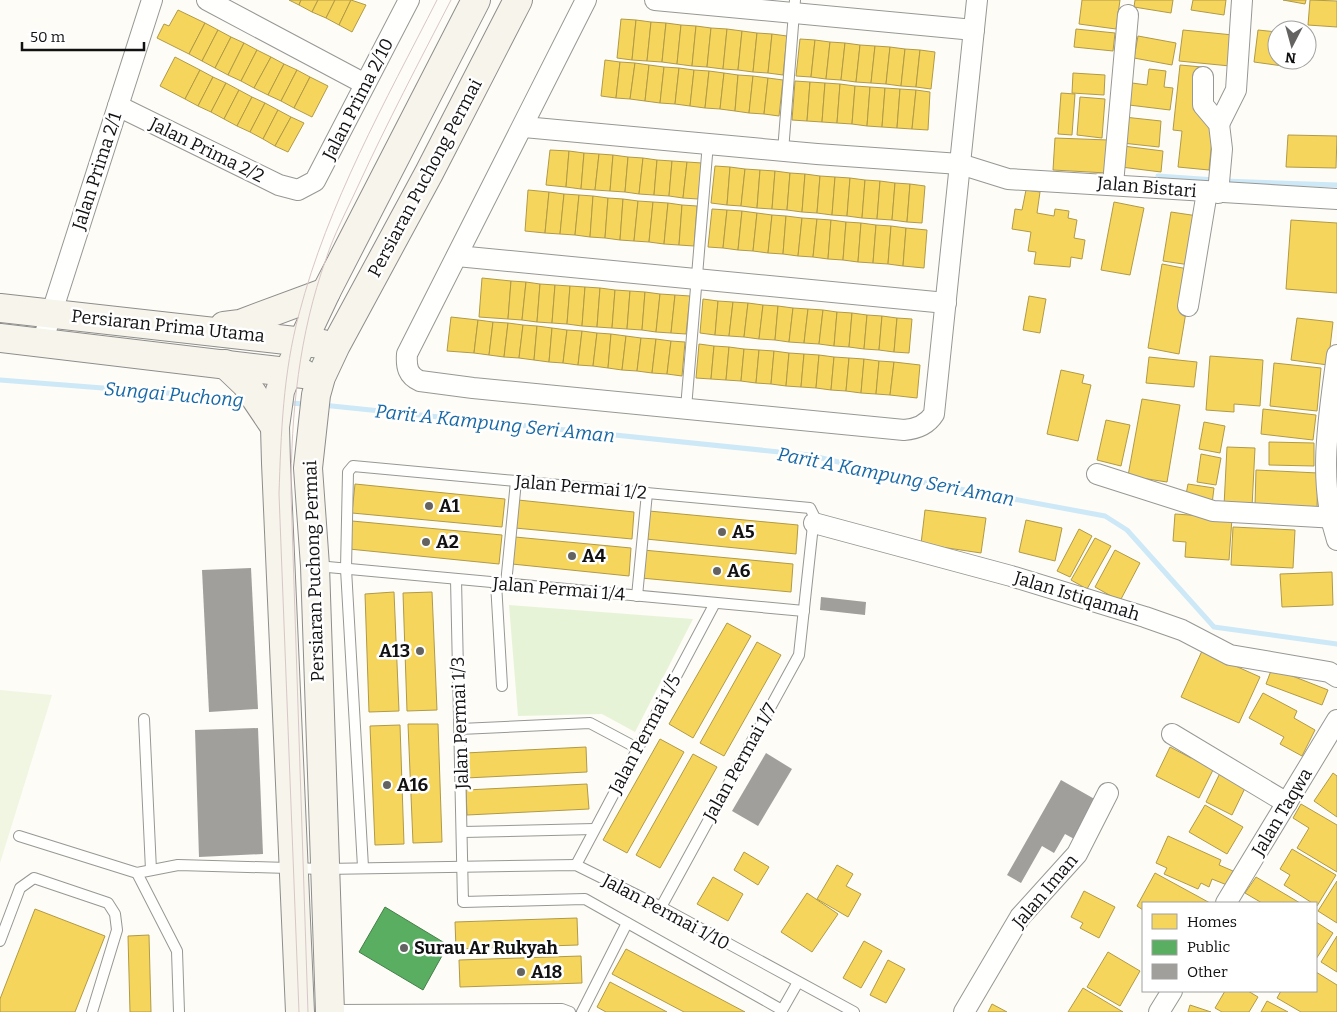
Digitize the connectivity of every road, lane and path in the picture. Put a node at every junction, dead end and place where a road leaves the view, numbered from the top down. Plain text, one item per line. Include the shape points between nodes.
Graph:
1 (152, 0) edge
2 (206, 0) edge
3 (409, 0) edge
4 (476, 0) edge
5 (518, 0) edge
6 (586, 0) edge
7 (655, 0) edge
8 (977, 0) edge
9 (1242, 0) edge
10 (794, 7) edge
11 (1128, 15) dead end
12 (974, 30) junction
13 (1203, 77) dead end
14 (365, 84) junction
15 (118, 106) junction
16 (1219, 124) junction
17 (524, 127) junction
18 (708, 143) junction
19 (784, 151) junction
20 (960, 164) junction
21 (1113, 184) junction
22 (1215, 186) junction
23 (298, 190) joint
24 (1337, 199) edge
25 (457, 256) junction
26 (698, 278) junction
27 (326, 292) junction
28 (946, 304) junction
29 (1188, 306) dead end
30 (0, 308) edge
31 (51, 314) junction
32 (205, 330) junction
33 (0, 338) edge
34 (304, 342) junction
35 (42, 343) junction
36 (336, 345) junction
37 (1337, 355) edge
38 (225, 364) junction
39 (284, 382) junction
40 (318, 386) junction
41 (686, 408) junction
42 (275, 426) junction
43 (1097, 474) dead end
44 (516, 481) junction
45 (647, 493) junction
46 (1333, 518) edge
47 (814, 523) junction
48 (1337, 540) edge
49 (315, 566) junction
50 (346, 569) junction
51 (456, 579) junction
52 (501, 583) junction
53 (638, 596) junction
54 (715, 603) junction
55 (804, 611) junction
56 (1337, 677) edge
57 (502, 686) dead end
58 (144, 719) dead end
59 (1337, 720) edge
60 (460, 729) junction
61 (1172, 734) dead end
62 (637, 748) junction
63 (1108, 793) dead end
64 (1287, 803) junction
65 (594, 829) junction
66 (463, 832) junction
67 (19, 836) dead end
68 (576, 865) junction
69 (294, 866) junction
70 (464, 866) junction
71 (324, 868) junction
72 (363, 868) junction
73 (151, 870) junction
74 (137, 872) junction
75 (1227, 902) edge
76 (661, 908) junction
77 (628, 923) junction
78 (0, 941) edge
79 (798, 982) junction
80 (1171, 992) edge
81 (472, 1010) edge
82 (330, 1011) edge
83 (364, 1011) edge
84 (782, 1011) edge
85 (92, 1012) edge
86 (179, 1012) edge
87 (300, 1012) edge
88 (570, 1012) edge
89 (582, 1012) edge
90 (854, 1012) edge
91 (964, 1012) edge
92 (1159, 1012) edge

1 - 15 street, Jalan Prima 2/1
2 - 14 street
3 - 14 street, Jalan Prima 2/10
4 - 27 main road, Persiaran Puchong Permai
5 - 36 main road, Persiaran Puchong Permai
6 - 17 street
7 - 10 street
8 - 12 street
9 - 16 street via 1236,90
10 - 12 street
10 - 19 lane
11 - 21 street
12 - 20 street
13 - 16 street via 1202,105
14 - 23 street, Jalan Prima 2/10 via 315,181
15 - 23 street, Jalan Prima 2/2 via 279,186
15 - 31 street, Jalan Prima 2/1
16 - 22 street via 1222,149
17 - 18 street, Jalan Bistari
17 - 25 street
18 - 19 street, Jalan Bistari
18 - 26 lane
19 - 20 street, Jalan Bistari
20 - 21 street, Jalan Bistari via 1008,179
20 - 28 street
21 - 22 street, Jalan Bistari
22 - 24 street, Jalan Bistari
22 - 29 street
25 - 26 street
25 - 41 street via 407,354 406,366 412,378 473,388
26 - 28 street
26 - 41 lane
27 - 32 main road via 240,324
27 - 34 main road, Persiaran Puchong Permai
28 - 41 street via 934,414 929,422 914,429
30 - 31 main road, Persiaran Prima Utama
31 - 32 main road, Persiaran Prima Utama
31 - 35 street, Jalan Prima 2/1
32 - 34 main road, Persiaran Prima Utama
33 - 35 main road, Persiaran Prima Utama
34 - 36 main road, Persiaran Prima Utama
34 - 39 main road, Persiaran Puchong Permai
35 - 38 main road, Persiaran Prima Utama
36 - 40 main road, Persiaran Puchong Permai
37 - 46 street via 1324,461
38 - 39 main road, Persiaran Prima Utama
38 - 42 main road via 246,384
39 - 40 main road, Persiaran Prima Utama
39 - 42 main road, Persiaran Puchong Permai
40 - 49 main road, Persiaran Puchong Permai via 308,468
42 - 69 main road, Persiaran Puchong Permai
43 - 46 street via 1213,511
44 - 45 lane, Jalan Permai 1/2
44 - 50 lane, Jalan Permai 1/2 via 353,466 348,472
44 - 52 lane
45 - 47 lane, Jalan Permai 1/2 via 810,508
45 - 53 lane
46 - 48 street
47 - 55 lane
47 - 56 street, Jalan Istiqamah via 1011,576 1145,617 1182,630 1230,655 1329,672
49 - 50 lane, Jalan Permai 1/4
49 - 71 main road, Persiaran Puchong Permai
50 - 51 lane, Jalan Permai 1/4
50 - 72 lane
51 - 52 lane, Jalan Permai 1/4
51 - 60 lane, Jalan Permai 1/3
52 - 53 lane, Jalan Permai 1/4
52 - 57 lane
53 - 54 lane, Jalan Permai 1/4
54 - 55 lane, Jalan Permai 1/4
54 - 62 lane, Jalan Permai 1/5
55 - 76 lane, Jalan Permai 1/7 via 799,655
58 - 73 lane
59 - 64 street, Jalan Taqwa
60 - 62 lane via 590,723
60 - 66 lane, Jalan Permai 1/3
61 - 64 street
62 - 65 lane, Jalan Permai 1/5
63 - 91 street, Jalan Iman via 1077,854 1020,917
64 - 75 street, Jalan Taqwa
65 - 66 lane
65 - 68 lane, Jalan Permai 1/5
66 - 70 lane, Jalan Permai 1/3
67 - 74 lane
68 - 70 lane, Jalan Permai 1/10
68 - 76 lane, Jalan Permai 1/10
69 - 71 lane, Jalan Permai 1/10
69 - 73 lane, Jalan Permai 1/10 via 178,865
69 - 87 main road, Persiaran Puchong Permai
70 - 72 lane, Jalan Permai 1/10
70 - 77 lane, Jalan Permai 1/10 via 463,902 584,899
71 - 72 lane, Jalan Permai 1/10
71 - 82 main road, Persiaran Puchong Permai
73 - 74 lane, Jalan Permai 1/10
74 - 86 lane via 177,952
76 - 79 lane, Jalan Permai 1/10
77 - 84 lane, Jalan Permai 1/10
77 - 89 lane
78 - 85 lane via 20,888 34,878 108,903 115,914 116,930
79 - 84 lane
79 - 90 lane, Jalan Permai 1/10
80 - 92 street
81 - 83 lane
81 - 88 lane via 562,1009
82 - 83 lane

